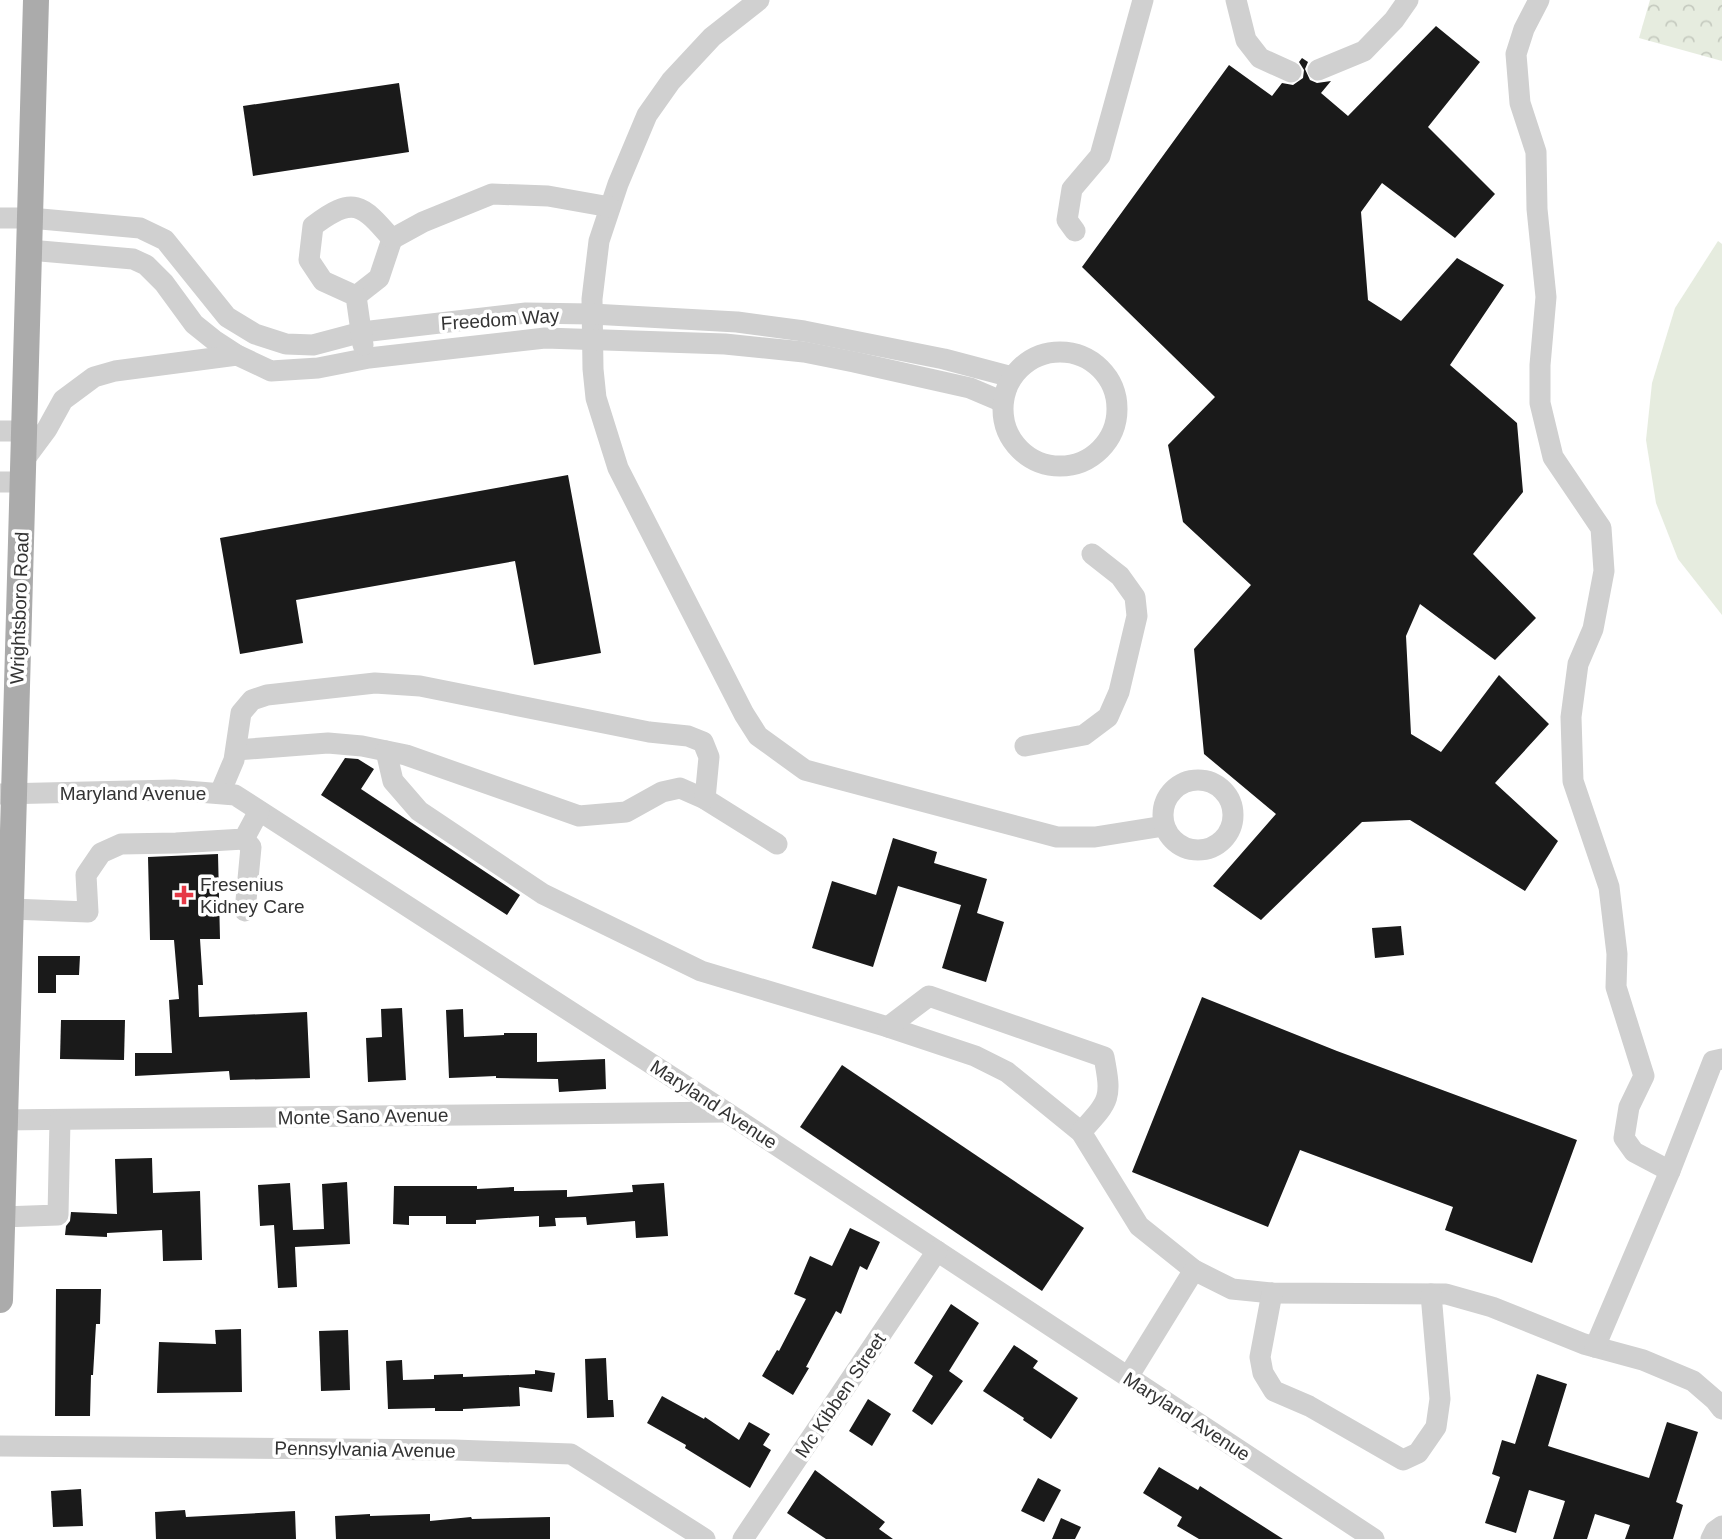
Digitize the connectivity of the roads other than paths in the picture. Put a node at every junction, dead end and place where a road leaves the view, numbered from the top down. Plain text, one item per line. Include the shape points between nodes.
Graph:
1 (36, 0) edge
2 (759, 0) edge
3 (1143, 0) edge
4 (1236, 0) edge
5 (1408, 0) edge
6 (1539, 0) edge
7 (1318, 70) dead end
8 (1291, 72) dead end
9 (610, 207) junction
10 (0, 218) edge
11 (30, 218) junction
12 (1075, 231) dead end
13 (392, 239) junction
14 (29, 250) junction
15 (356, 296) junction
16 (592, 314) junction
17 (362, 332) junction
18 (592, 339) junction
19 (237, 355) junction
20 (365, 359) junction
21 (1012, 377) junction
22 (1003, 402) junction
23 (12, 431) edge
24 (16, 475) edge
25 (1091, 554) dead end
26 (1025, 746) dead end
27 (236, 750) junction
28 (386, 751) junction
29 (220, 793) junction
30 (7, 794) edge
31 (705, 799) junction
32 (259, 811) junction
33 (1164, 826) dead end
34 (244, 839) junction
35 (777, 844) dead end
36 (11, 909) junction
37 (245, 911) dead end
38 (888, 1027) junction
39 (1722, 1059) edge
40 (726, 1112) junction
41 (3, 1120) edge
42 (60, 1120) junction
43 (1081, 1132) junction
44 (1670, 1171) junction
45 (2, 1217) junction
46 (937, 1251) junction
47 (1194, 1270) junction
48 (1272, 1293) junction
49 (1432, 1294) junction
50 (0, 1300) edge
51 (1595, 1347) junction
52 (1128, 1377) junction
53 (1722, 1409) edge
54 (0, 1446) edge
55 (1722, 1526) edge
56 (705, 1539) edge
57 (743, 1539) edge
58 (1374, 1539) edge
59 (1711, 1539) edge

1 - 11 main road, Wrightsboro Road
2 - 9 street via 712,37 671,81 647,115
3 - 12 street via 1100,156 1072,189 1068,220
4 - 8 street via 1246,40 1260,58
5 - 7 street via 1364,51
6 - 44 street via 1516,54 1520,103 1536,152 1546,297 1540,403 1553,457 1601,528 1604,571 1593,629 1578,664 1570,717 1573,781 1609,887 1616,987 1644,1076 1629,1107 1624,1138 1634,1152
9 - 13 street via 492,194
9 - 16 street via 600,241
10 - 11 street, Freedom Way
11 - 14 main road, Wrightsboro Road
11 - 17 street, Freedom Way via 140,229 165,240 227,317 256,334 286,344 313,345
13 - 15 street via 379,278
13 - 15 street via 371,215 352,206 334,209 313,226 309,260 323,281
14 - 19 street, Freedom Way via 133,259 146,265 194,324
14 - 23 main road, Wrightsboro Road
15 - 17 street
16 - 17 street, Freedom Way via 526,313
16 - 18 street
16 - 21 street, Freedom Way via 725,321 804,331
17 - 20 street
18 - 20 street, Freedom Way via 545,338
18 - 22 street, Freedom Way via 804,352 970,388
18 - 33 street via 596,398 618,468 758,736 805,770 1057,837 1095,837
19 - 20 street, Freedom Way via 271,371
19 - 24 street via 94,377 63,400
21 - 22 street
21 - 22 street via 1040,355 1080,355 1106,374 1113,387 1118,406 1115,427 1095,454 1073,465 1049,465 1018,447 1008,432
23 - 24 main road, Wrightsboro Road
24 - 30 main road, Wrightsboro Road
25 - 26 street via 1120,576 1135,597 1137,616 1119,692 1108,717 1084,735
27 - 28 street via 328,743
27 - 29 street
27 - 31 street via 241,713 252,701 267,695 375,683 420,686 688,736 703,742 709,757
28 - 31 street via 579,816 626,812 662,792 680,789
28 - 38 street via 393,781 419,811 543,894 701,971
29 - 30 street, Maryland Avenue
29 - 32 street, Maryland Avenue via 235,794
30 - 36 main road, Wrightsboro Road
31 - 35 street
32 - 34 street
32 - 40 street, Maryland Avenue
34 - 36 street via 121,844 101,853 86,875 88,912
34 - 37 street via 250,847
36 - 41 main road, Wrightsboro Road
38 - 43 street via 975,1056 1007,1072
38 - 43 street via 929,996 1104,1056 1109,1084 1105,1106
39 - 44 street via 1713,1061
40 - 42 street, Monte Sano Avenue
40 - 46 street, Maryland Avenue
41 - 42 street, Monte Sano Avenue
41 - 45 main road, Wrightsboro Road
42 - 45 street via 58,1215
43 - 47 street via 1139,1226
44 - 51 street
45 - 50 main road, Wrightsboro Road
46 - 52 street, Maryland Avenue
46 - 57 street, Mc Kibben Street
47 - 48 street via 1232,1289
47 - 52 street
48 - 49 street
48 - 49 street via 1260,1357 1274,1391 1403,1460 1418,1452 1436,1427 1440,1399
49 - 51 street via 1492,1307
51 - 53 street via 1693,1381
52 - 58 street, Maryland Avenue
54 - 56 street, Pennsylvania Avenue via 571,1454
55 - 59 street

